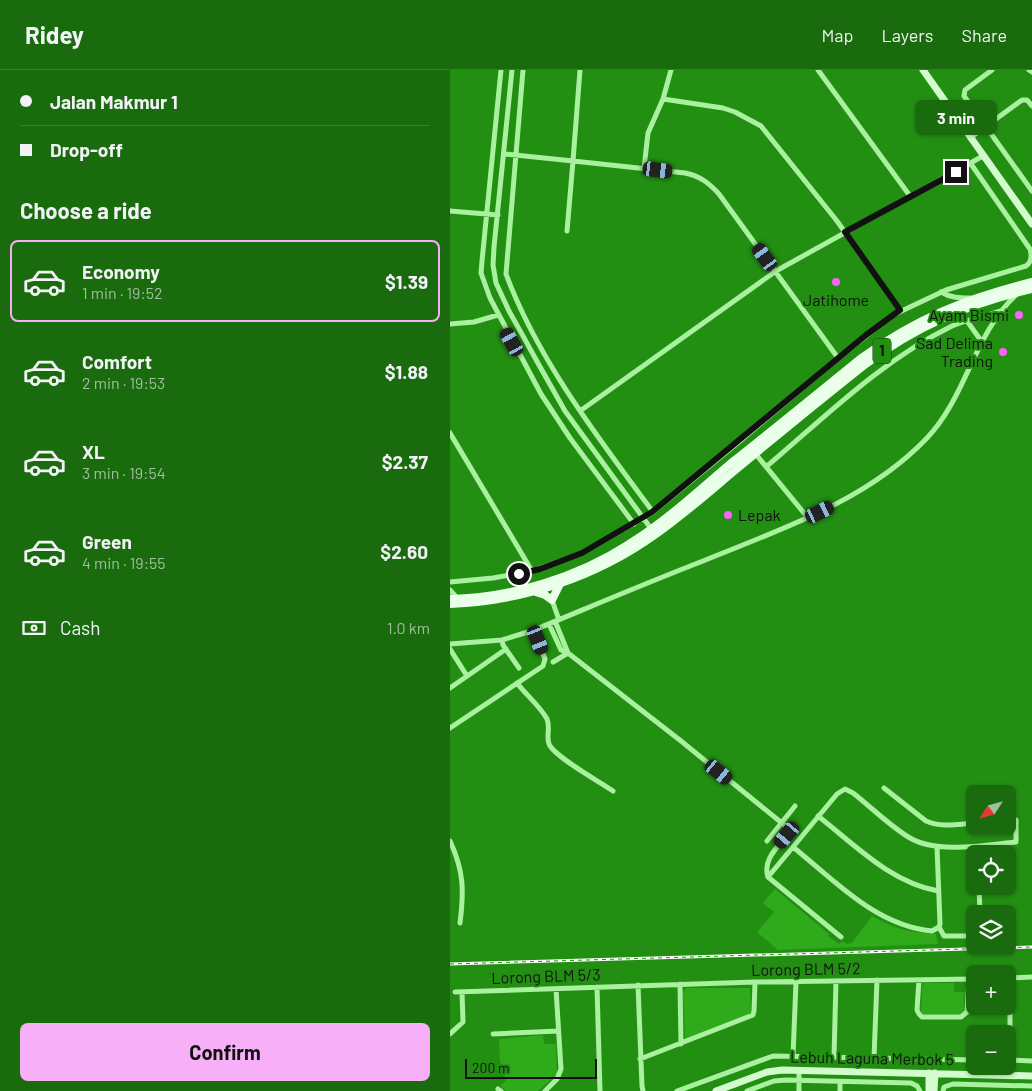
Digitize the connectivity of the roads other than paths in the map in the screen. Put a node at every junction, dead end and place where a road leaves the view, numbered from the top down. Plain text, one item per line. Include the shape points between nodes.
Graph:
1 (501, 70) edge
2 (512, 70) edge
3 (524, 70) edge
4 (580, 70) edge
5 (671, 70) edge
6 (818, 70) edge
7 (923, 70) edge
8 (992, 70) edge
9 (663, 99) junction
10 (1032, 106) edge
11 (986, 127) junction
12 (970, 138) junction
13 (505, 154) junction
14 (515, 156) junction
15 (983, 156) junction
16 (573, 161) junction
17 (971, 164) junction
18 (644, 168) junction
19 (1032, 191) edge
20 (910, 196) junction
21 (450, 211) edge
22 (487, 214) junction
23 (498, 216) junction
24 (1032, 224) edge
25 (567, 231) dead end
26 (845, 232) junction
27 (776, 271) junction
28 (1032, 282) edge
29 (1032, 289) edge
30 (941, 292) junction
31 (1019, 292) junction
32 (974, 298) junction
33 (900, 310) junction
34 (958, 310) junction
35 (1000, 310) junction
36 (498, 315) junction
37 (967, 321) junction
38 (450, 324) edge
39 (982, 342) junction
40 (838, 358) junction
41 (580, 411) junction
42 (450, 433) edge
43 (753, 451) junction
44 (766, 467) junction
45 (652, 512) junction
46 (644, 518) junction
47 (808, 518) junction
48 (634, 524) junction
49 (653, 532) junction
50 (532, 571) junction
51 (450, 582) edge
52 (560, 583) junction
53 (450, 590) edge
54 (534, 592) junction
55 (454, 599) edge
56 (552, 600) junction
57 (450, 604) edge
58 (557, 621) junction
59 (549, 624) junction
60 (534, 630) junction
61 (502, 640) junction
62 (450, 644) edge
63 (450, 649) edge
64 (506, 649) junction
65 (568, 653) junction
66 (553, 662) dead end
67 (519, 668) dead end
68 (467, 676) junction
69 (517, 683) junction
70 (450, 688) edge
71 (450, 728) edge
72 (884, 788) dead end
73 (613, 791) dead end
74 (795, 806) dead end
75 (818, 816) junction
76 (1016, 820) edge
77 (782, 822) junction
78 (966, 824) edge
79 (767, 840) dead end
80 (450, 841) edge
81 (987, 845) edge
82 (966, 846) edge
83 (793, 847) junction
84 (937, 847) junction
85 (768, 877) junction
86 (938, 891) junction
87 (460, 923) dead end
88 (939, 927) junction
89 (966, 936) edge
90 (841, 937) dead end
91 (1032, 977) edge
92 (1016, 978) edge
93 (966, 979) edge
94 (877, 980) junction
95 (919, 980) junction
96 (836, 981) junction
97 (755, 982) junction
98 (796, 982) junction
99 (680, 984) junction
100 (638, 985) junction
101 (597, 987) junction
102 (556, 989) junction
103 (455, 992) dead end
104 (462, 992) junction
105 (966, 1013) edge
106 (558, 1031) junction
107 (450, 1034) edge
108 (493, 1034) dead end
109 (681, 1044) junction
110 (793, 1056) junction
111 (834, 1057) junction
112 (874, 1058) junction
113 (640, 1059) junction
114 (966, 1060) edge
115 (1016, 1060) edge
116 (1032, 1061) edge
117 (799, 1070) junction
118 (932, 1073) junction
119 (1032, 1076) edge
120 (799, 1081) junction
121 (840, 1082) junction
122 (880, 1083) junction
123 (1032, 1086) edge
124 (1023, 1088) edge
125 (944, 1089) edge
126 (545, 1091) edge
127 (600, 1091) edge
128 (643, 1091) edge
129 (677, 1091) edge
130 (716, 1091) edge
131 (747, 1091) edge
132 (799, 1091) edge
133 (840, 1091) edge
134 (880, 1091) edge
135 (920, 1091) edge
136 (929, 1091) edge
137 (934, 1091) edge

1 - 22 street
2 - 13 street
3 - 14 street
4 - 16 street
5 - 9 street
6 - 20 street
7 - 12 street
8 - 11 street via 963,92
9 - 18 street via 648,134
9 - 26 street via 723,108 755,122
10 - 11 street via 1027,100 1022,100
11 - 12 street
11 - 19 street
12 - 15 street
13 - 14 street
13 - 23 street
14 - 16 street
14 - 41 street via 506,274 536,338
15 - 17 street
15 - 24 street
16 - 18 street
16 - 25 street
17 - 20 street
17 - 30 street via 1030,249 1031,261 1019,269
18 - 27 street via 694,175 708,183
20 - 26 street
21 - 22 street
22 - 23 street
22 - 36 street via 482,273
23 - 46 street via 493,273 509,310 565,411
26 - 27 street
26 - 33 street
27 - 40 street
27 - 41 street
28 - 32 main road, 1
29 - 31 main road, 1
30 - 32 street via 948,296
30 - 33 street
31 - 34 main road, 1
31 - 35 street
32 - 43 main road, 1 via 935,313 886,340
33 - 40 street
34 - 37 street
34 - 43 main road, 1 via 889,346
35 - 37 street
35 - 39 street
36 - 38 street
36 - 48 street via 549,407
37 - 39 street
37 - 44 street via 928,339 886,366
39 - 47 street via 945,413 928,437 874,481
40 - 45 street
41 - 45 street
42 - 50 street
43 - 44 street
43 - 49 main road, 1
44 - 47 street
45 - 46 street
46 - 48 street
46 - 49 street
47 - 58 street
48 - 50 street via 582,553
49 - 52 main road, 1 via 633,549 594,570
49 - 55 main road, 1 via 580,570 546,582 513,591
50 - 51 street
52 - 54 main road, 1
52 - 56 main road
53 - 55 street
54 - 56 main road via 545,594
54 - 57 main road, 1
56 - 58 street
58 - 59 street
58 - 65 street
59 - 60 street
59 - 65 street via 561,650
60 - 61 street
60 - 69 street via 544,664
61 - 62 street
61 - 64 street
63 - 68 street
64 - 67 street
64 - 68 street
65 - 66 street
65 - 77 street
68 - 70 street
69 - 71 street
69 - 73 street via 548,721 550,746
72 - 78 street via 926,821 945,825
74 - 77 street
75 - 83 street
75 - 84 street via 845,789 910,838
75 - 86 street via 890,872 909,883
76 - 81 street via 1016,842
77 - 79 street
77 - 85 street via 789,833 768,860
80 - 87 street via 462,875
82 - 84 street
83 - 85 street
83 - 88 street via 884,917 932,931
84 - 86 street
85 - 90 street
86 - 88 street
88 - 89 street via 944,936
91 - 92 street
93 - 95 street, Lorong BLM 5/2
94 - 95 street, Lorong BLM 5/2
94 - 96 street, Lorong BLM 5/2
94 - 112 street
95 - 105 street via 919,1014 961,1017
96 - 98 street, Lorong BLM 5/2
96 - 111 street
97 - 98 street, Lorong BLM 5/2
97 - 99 street, Lorong BLM 5/2
97 - 109 street via 753,1015
98 - 110 street
99 - 100 street, Lorong BLM 5/2
99 - 109 street
100 - 101 street, Lorong BLM 5/3
100 - 113 street
101 - 102 street, Lorong BLM 5/3
101 - 127 street
102 - 104 street, Lorong BLM 5/3
102 - 106 street
103 - 104 street, Lorong BLM 5/3
104 - 107 street via 463,1022
106 - 108 street
106 - 126 street via 560,1075
109 - 113 street
110 - 111 street, Lebuh Laguna Merbok 5
110 - 129 street, Lebuh Laguna Merbok 5 via 763,1059
111 - 112 street, Lebuh Laguna Merbok 5
112 - 114 street, Lebuh Laguna Merbok 5
113 - 128 street
115 - 116 street
117 - 118 street, Lebuh Laguna Merbok 5
117 - 120 street
117 - 130 street, Lebuh Laguna Merbok 5 via 767,1072
118 - 119 street, Lebuh Laguna Merbok 5
118 - 136 street
118 - 137 street
120 - 121 street
120 - 131 street via 774,1081
120 - 132 street
121 - 122 street
121 - 133 street
122 - 134 street
122 - 135 street via 911,1083
123 - 124 street
124 - 125 street via 953,1084

